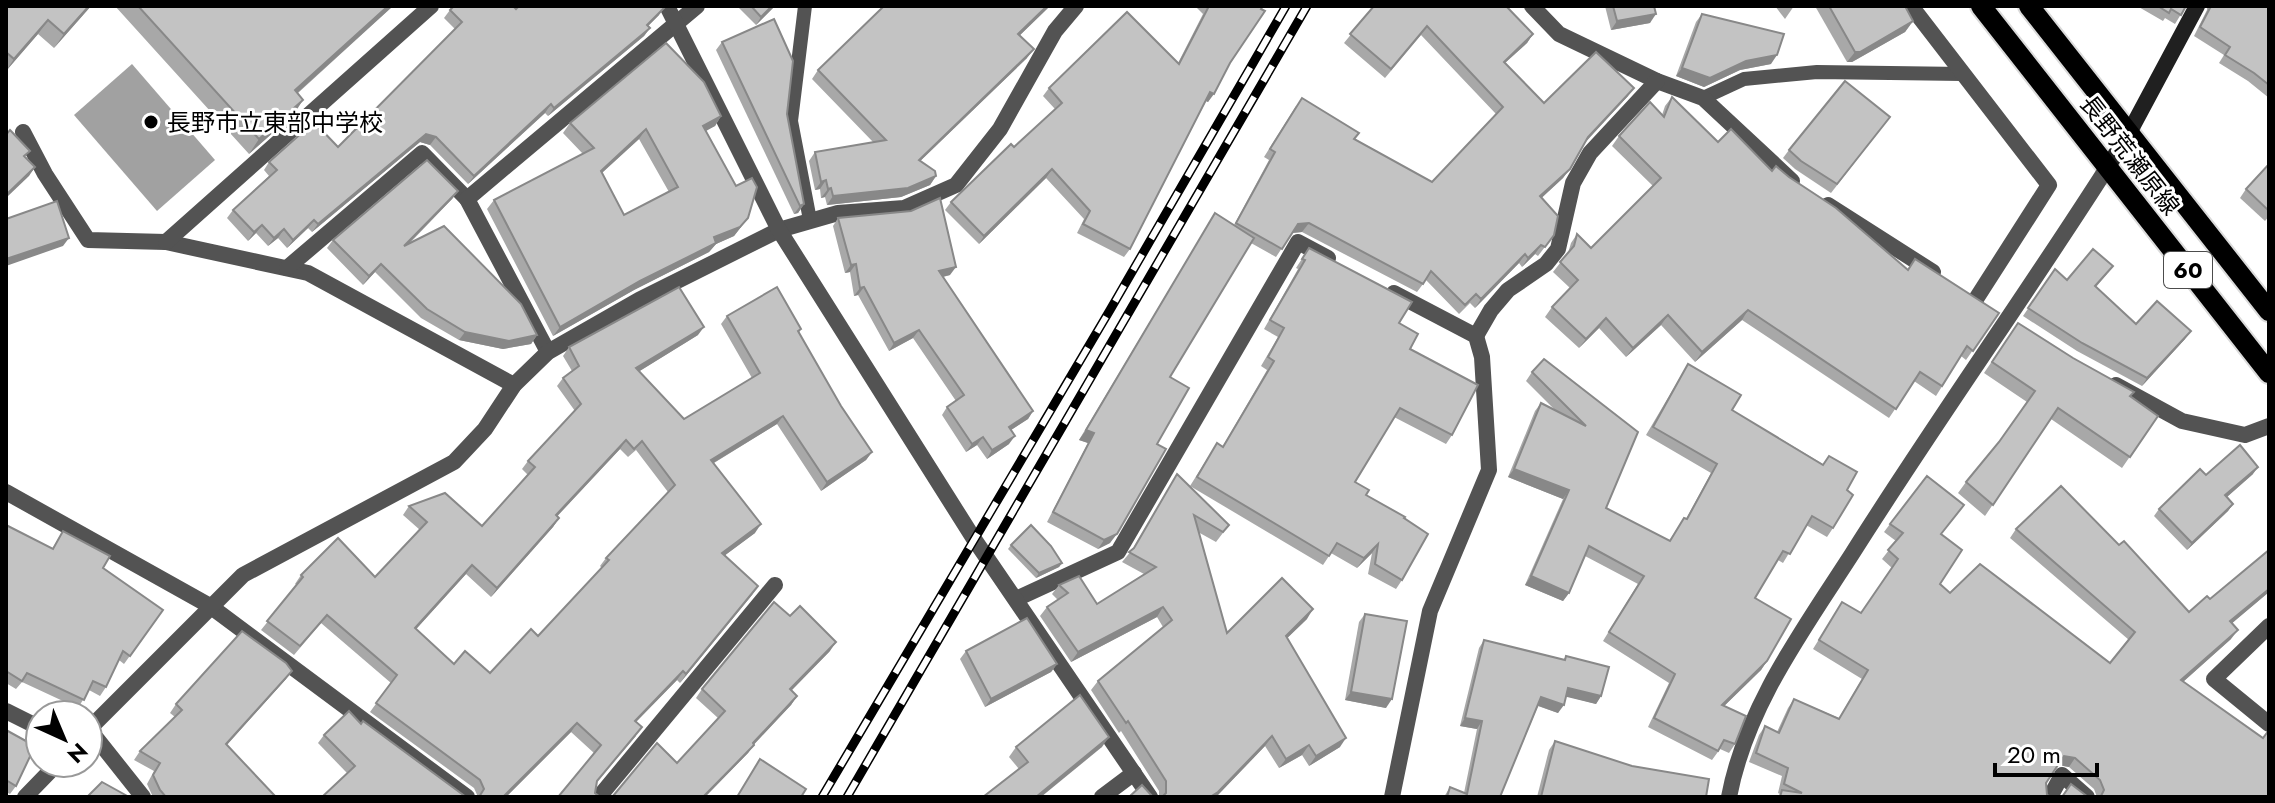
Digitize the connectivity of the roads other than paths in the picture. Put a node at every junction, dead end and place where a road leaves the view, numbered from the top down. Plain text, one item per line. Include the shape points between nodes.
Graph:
1 (431, 6) edge
2 (667, 6) edge
3 (697, 6) edge
4 (805, 6) edge
5 (1076, 6) edge
6 (1532, 6) edge
7 (1911, 6) edge
8 (1981, 6) edge
9 (2029, 6) edge
10 (2197, 6) edge
11 (676, 24) junction
12 (1963, 74) junction
13 (1657, 81) junction
14 (1703, 98) junction
15 (23, 132) dead end
16 (2129, 133) junction
17 (2107, 168) junction
18 (467, 199) junction
19 (810, 220) junction
20 (779, 230) junction
21 (166, 242) junction
22 (1339, 264) edge
23 (287, 268) junction
24 (1380, 286) edge
25 (1985, 305) junction
26 (2269, 311) edge
27 (1476, 336) junction
28 (548, 352) junction
29 (2269, 373) edge
30 (2099, 375) edge
31 (514, 385) junction
32 (2269, 426) edge
33 (6, 492) edge
34 (775, 585) dead end
35 (1016, 599) junction
36 (210, 606) junction
37 (2269, 626) edge
38 (6, 711) edge
39 (104, 715) edge
40 (24, 720) edge
41 (2269, 724) edge
42 (104, 749) edge
43 (1134, 773) junction
44 (42, 779) edge
45 (25, 797) edge
46 (143, 797) edge
47 (467, 797) edge
48 (599, 797) edge
49 (1102, 797) edge
50 (1150, 797) edge
51 (1392, 797) edge
52 (1729, 797) edge
53 (2050, 797) edge
54 (2087, 797) edge

1 - 21 street
2 - 11 street
3 - 11 street
4 - 19 lane via 791,121
5 - 19 street via 1055,31 1000,129 956,185 904,208
6 - 13 street via 1559,34
7 - 12 street
8 - 17 main road, 長野荒瀬原線 / 60
9 - 16 main road, 長野荒瀬原線 / 60
10 - 16 main road
11 - 18 street
11 - 20 street
12 - 14 lane via 1817,72 1744,79
12 - 25 street via 2049,185
13 - 14 street
13 - 27 street via 1590,153 1573,183 1558,249 1508,290
14 - 25 street via 1788,178
15 - 21 street via 88,240
16 - 17 main road
16 - 26 main road, 長野荒瀬原線 / 60
17 - 25 street
17 - 29 main road, 長野荒瀬原線 / 60
18 - 23 street via 422,153
18 - 28 street
19 - 20 street
20 - 28 street
20 - 35 street
21 - 23 street
22 - 35 street via 1298,242 1118,552
23 - 31 street via 308,273
24 - 27 street
25 - 52 street via 1904,472 1777,671 1735,765
27 - 51 street via 1489,470 1430,611
28 - 31 street
30 - 32 street via 2182,421 2245,435
31 - 36 street via 485,429 454,462 243,575
33 - 36 street
34 - 48 street
35 - 43 street
36 - 39 street
36 - 47 street
37 - 41 street via 2214,679
38 - 40 street
42 - 46 street
43 - 49 street
43 - 50 street
44 - 45 street
53 - 54 street via 2062,775

